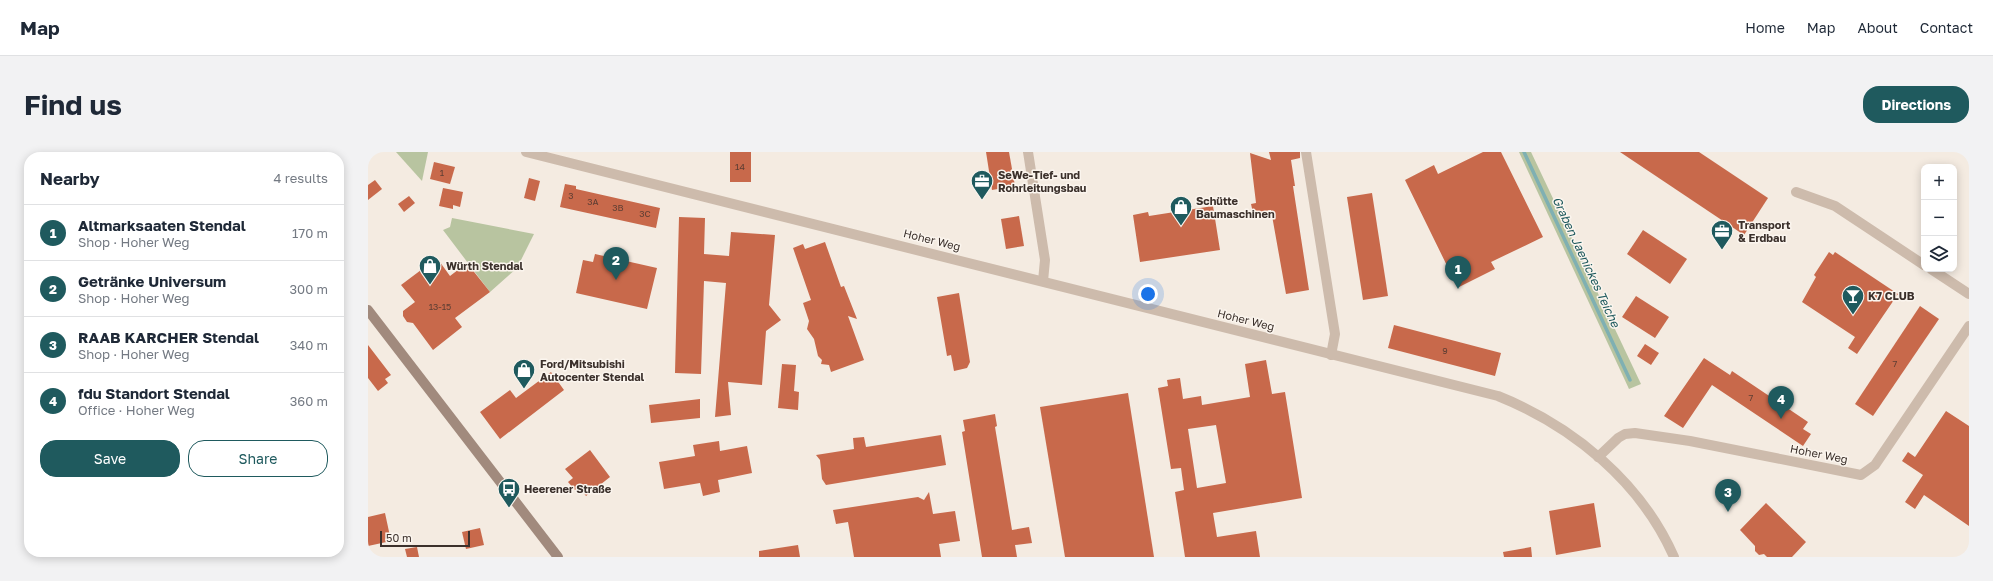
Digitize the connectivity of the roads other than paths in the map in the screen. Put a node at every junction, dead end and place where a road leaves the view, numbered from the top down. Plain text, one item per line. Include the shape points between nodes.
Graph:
1 (526, 152) edge
2 (1028, 152) edge
3 (1306, 152) edge
4 (1796, 192) dead end
5 (1921, 263) edge
6 (1936, 272) edge
7 (1043, 281) junction
8 (1969, 294) edge
9 (368, 310) edge
10 (1969, 326) edge
11 (1331, 355) junction
12 (1598, 457) junction
13 (558, 557) edge
14 (1674, 557) edge

1 - 7 street, Hoher Weg
2 - 7 street via 1045,260
3 - 11 street via 1335,334
4 - 5 street via 1835,206
6 - 8 street
7 - 11 street, Hoher Weg
9 - 13 main road
10 - 12 street, Hoher Weg via 1876,465 1861,475 1636,432 1618,438
11 - 12 street, Hoher Weg via 1498,396 1561,427
12 - 14 street, Hoher Weg via 1644,506

